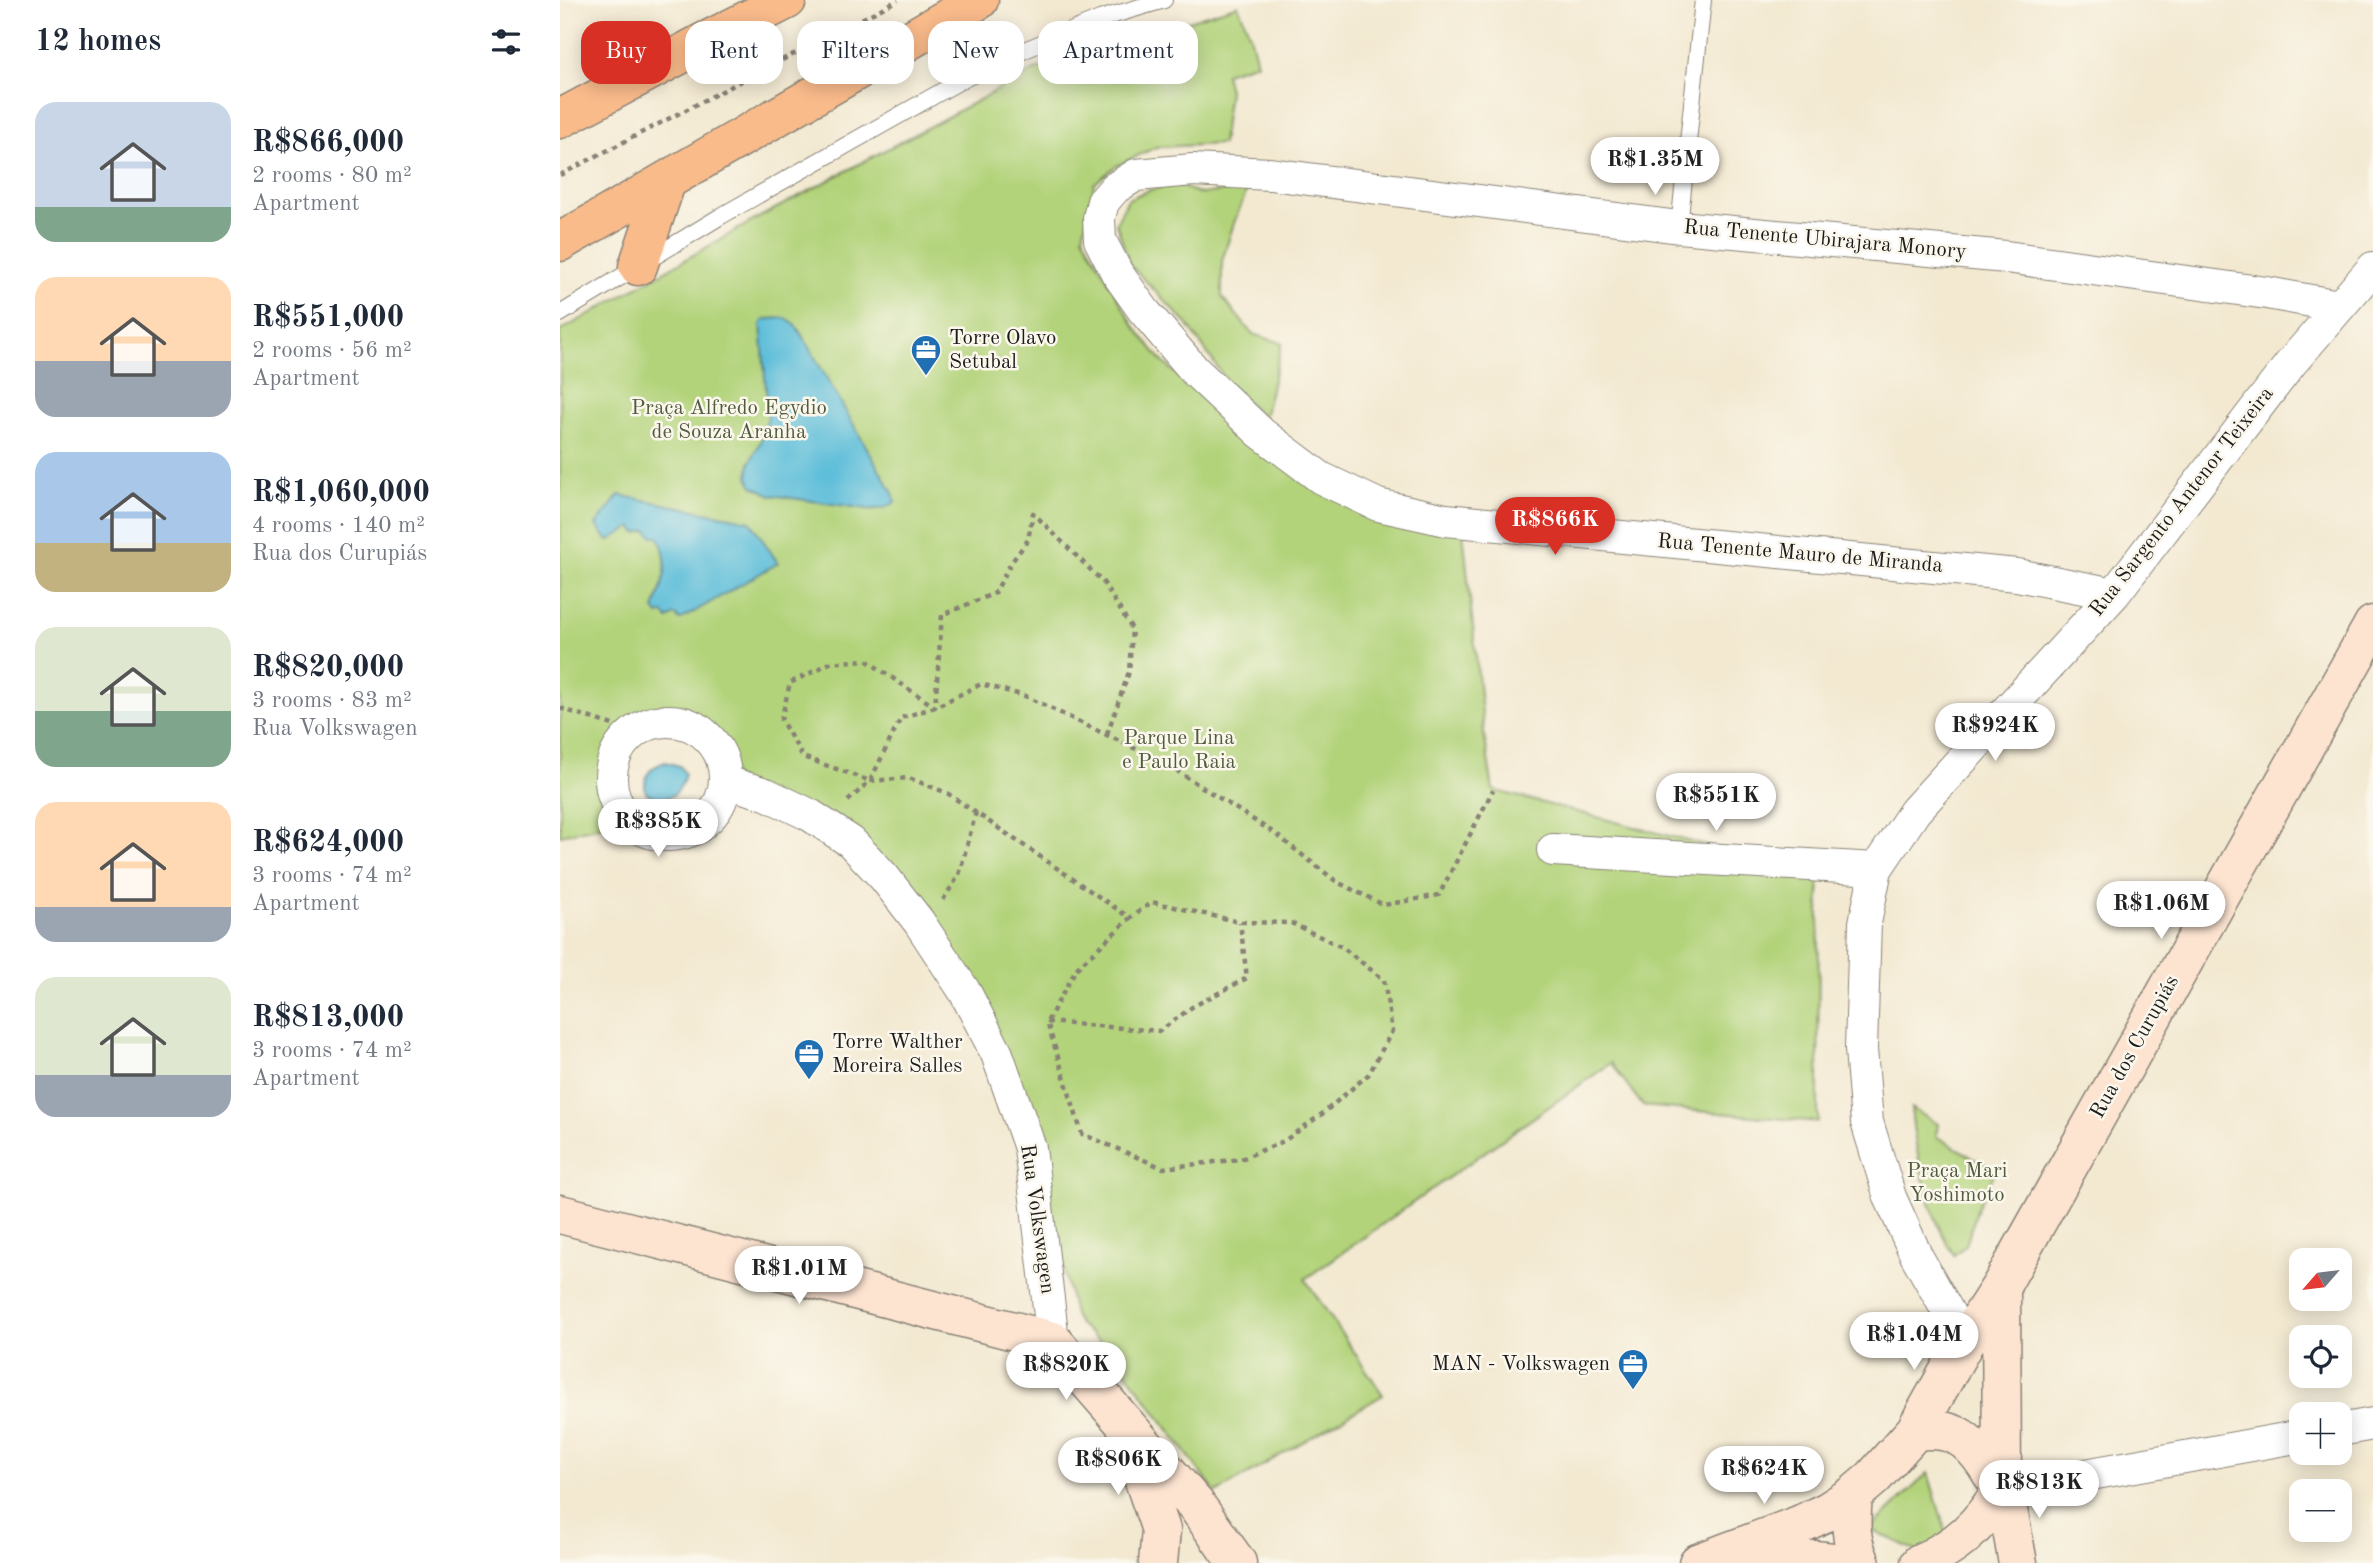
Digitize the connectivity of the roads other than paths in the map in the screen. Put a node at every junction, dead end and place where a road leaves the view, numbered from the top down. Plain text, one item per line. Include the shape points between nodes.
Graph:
1 (787, 0) edge
2 (979, 0) edge
3 (1164, 0) edge
4 (1703, 0) edge
5 (560, 119) edge
6 (667, 180) junction
7 (1679, 227) junction
8 (560, 242) edge
9 (638, 266) junction
10 (2373, 268) edge
11 (1117, 273) joint
12 (2339, 306) junction
13 (560, 314) edge
14 (2114, 594) junction
15 (2373, 625) edge
16 (726, 782) junction
17 (1553, 850) dead end
18 (1876, 869) junction
19 (560, 1214) edge
20 (2001, 1286) junction
21 (1053, 1341) junction
22 (1965, 1342) junction
23 (2373, 1424) edge
24 (1125, 1425) junction
25 (2352, 1428) edge
26 (1915, 1431) junction
27 (2289, 1438) edge
28 (2002, 1474) junction
29 (1853, 1495) junction
30 (1196, 1506) junction
31 (1159, 1547) edge
32 (1237, 1563) edge
33 (1698, 1563) edge
34 (1735, 1563) edge
35 (1842, 1563) edge
36 (1861, 1563) edge
37 (1920, 1563) edge
38 (2018, 1563) edge

1 - 5 main road
2 - 6 main road
3 - 9 lane via 1100,19 960,81
4 - 7 lane
6 - 8 main road
6 - 9 main road
7 - 11 street, Rua Tenente Ubirajara Monory via 1270,174 1193,170 1136,175 1103,202 1100,240
7 - 12 street, Rua Tenente Ubirajara Monory via 2006,257
9 - 13 lane
10 - 12 street, Rua Sargento Antenor Teixeira
11 - 14 street, Rua Tenente Mauro de Miranda via 1195,371 1261,433 1321,478 1377,505 1446,520 2017,575
12 - 14 street, Rua Sargento Antenor Teixeira
14 - 18 street, Rua Sargento Antenor Teixeira via 1915,811
15 - 20 street, Rua dos Curupiás
16 - 16 street via 708,819 672,835 651,832 619,807 612,767 634,732 668,720 703,732 716,746
16 - 21 street, Rua Volkswagen via 810,815 851,842 919,922 965,992 996,1054 1030,1148
17 - 18 street
18 - 22 street, Rua Sargento Antenor Teixeira via 1865,923 1861,1049 1867,1122 1890,1197 1916,1255
19 - 21 street
20 - 22 street, Rua dos Curupiás
20 - 28 street, Rua dos Curupiás
21 - 24 street
22 - 26 street, Rua dos Curupiás
22 - 28 street via 1976,1366
23 - 25 street
24 - 30 street
24 - 31 street
26 - 28 street via 1950,1432
26 - 29 street, Rua dos Curupiás
27 - 28 street
28 - 37 street via 1985,1517 1965,1537
28 - 38 street
29 - 33 street, Rua dos Curupiás via 1799,1525
29 - 36 street via 1850,1527
30 - 31 street via 1179,1511
30 - 32 street
34 - 35 street via 1796,1558

